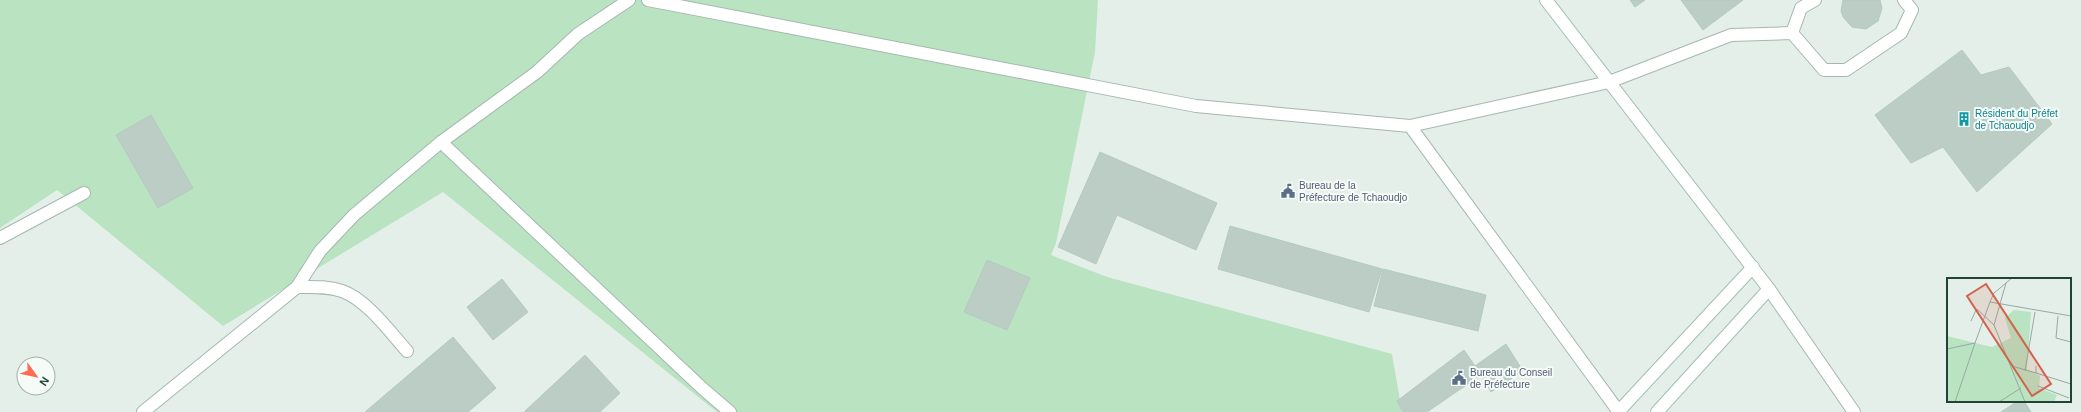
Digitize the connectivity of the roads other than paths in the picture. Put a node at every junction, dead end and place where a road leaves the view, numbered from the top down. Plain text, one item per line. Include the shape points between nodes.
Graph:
1 (629, 0) edge
2 (648, 0) edge
3 (1546, 0) edge
4 (1815, 0) edge
5 (1904, 0) edge
6 (1799, 4) edge
7 (1792, 33) junction
8 (1609, 82) junction
9 (1410, 126) junction
10 (441, 142) junction
11 (84, 193) dead end
12 (0, 238) edge
13 (1754, 266) junction
14 (296, 287) junction
15 (1769, 289) junction
16 (407, 351) dead end
17 (143, 412) edge
18 (730, 412) edge
19 (1619, 412) edge
20 (1657, 412) edge
21 (1854, 412) edge

1 - 10 street via 578,34 537,72
2 - 9 street via 1196,106
3 - 8 street
4 - 6 street
5 - 7 street via 1912,10 1901,33 1846,70 1824,70
6 - 7 street
7 - 8 street via 1731,35
8 - 9 street
8 - 13 street
9 - 19 street
10 - 14 street via 354,215 320,251
10 - 18 street
11 - 12 street
13 - 15 street
13 - 19 street
14 - 16 street via 324,287 343,291 362,303
14 - 17 street
15 - 20 street
15 - 21 street

